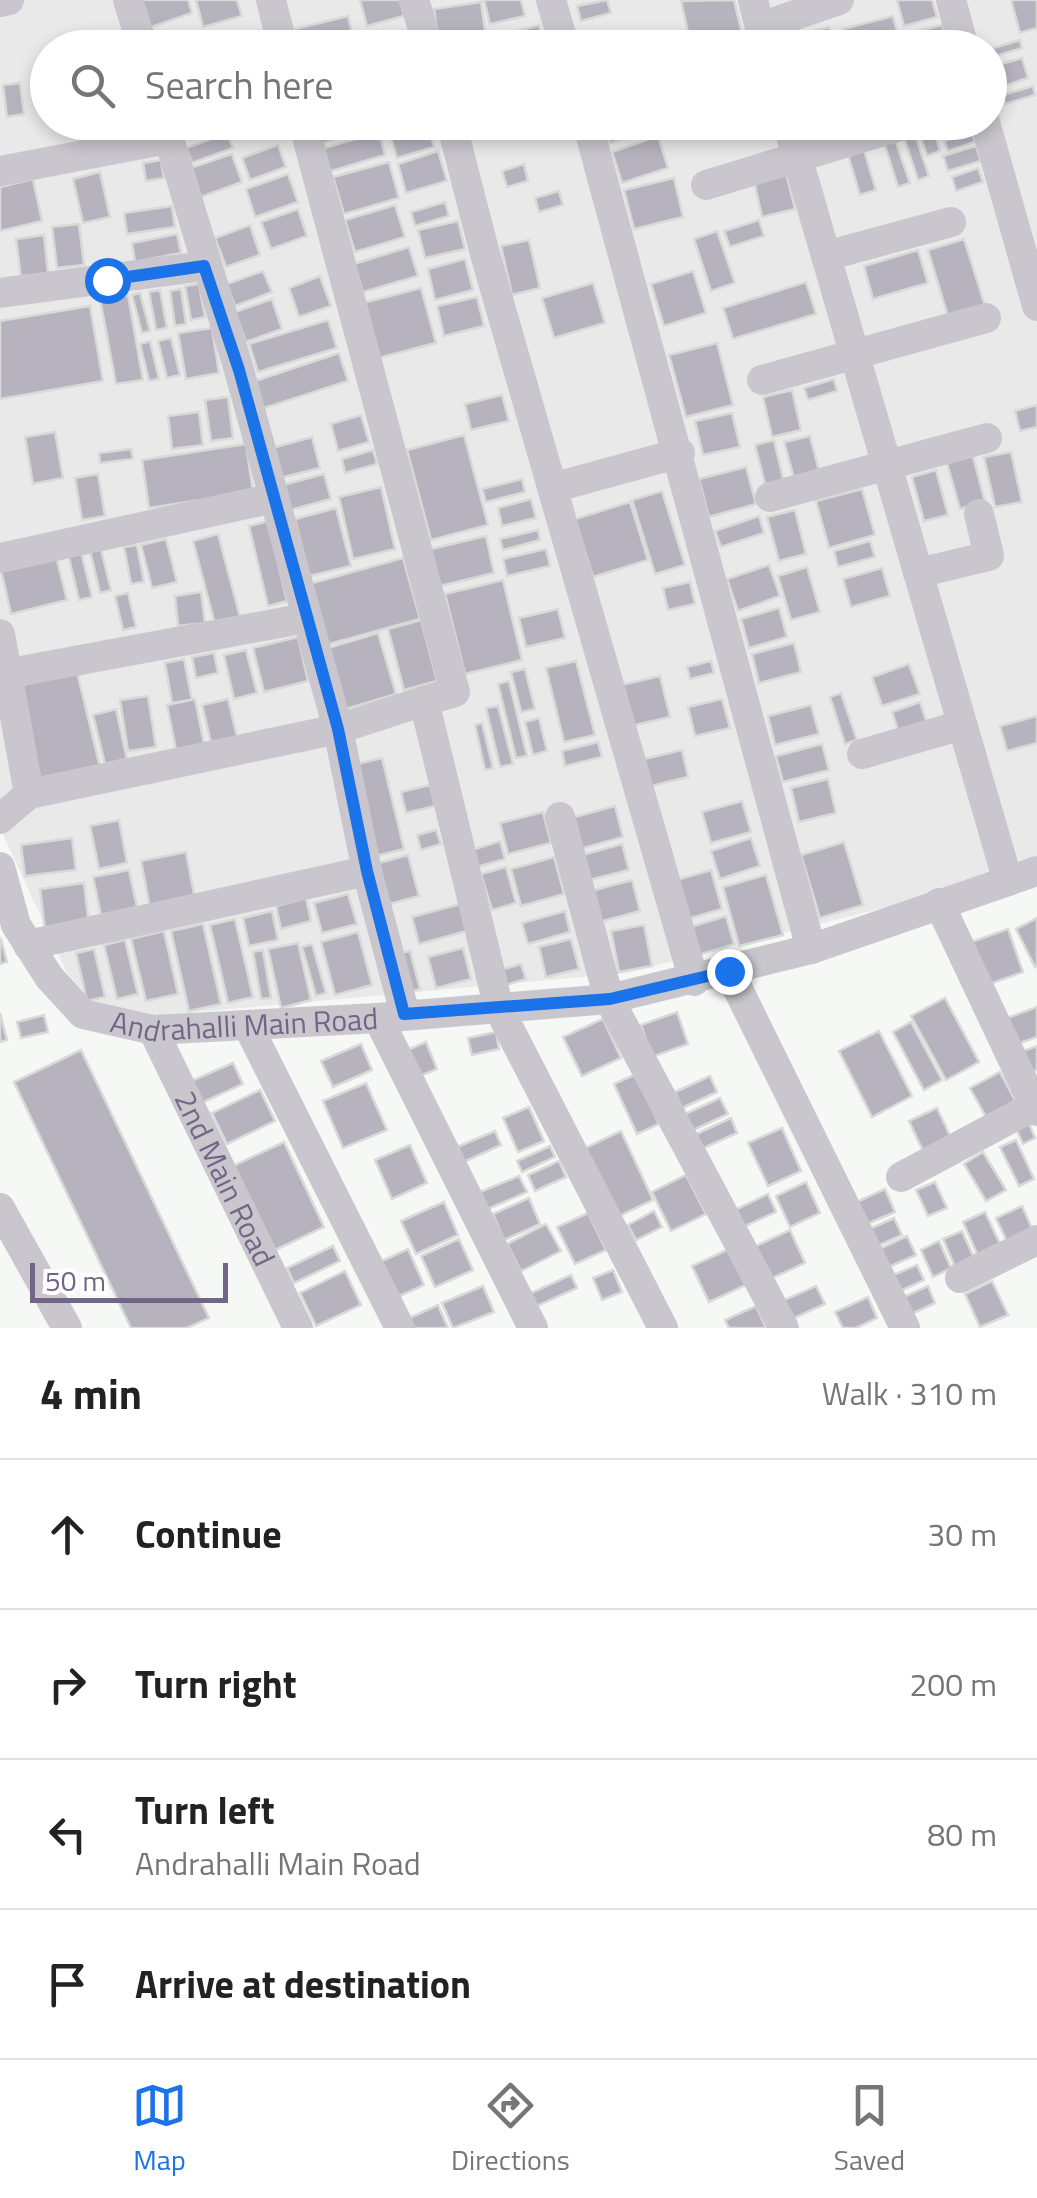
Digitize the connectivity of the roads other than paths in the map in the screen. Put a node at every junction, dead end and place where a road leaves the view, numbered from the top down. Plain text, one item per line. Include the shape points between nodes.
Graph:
1 (9, 0) edge
2 (128, 0) edge
3 (271, 0) edge
4 (414, 0) edge
5 (551, 0) edge
6 (839, 0) edge
7 (951, 0) edge
8 (0, 2) edge
9 (759, 25) edge
10 (137, 30) edge
11 (278, 30) edge
12 (423, 30) edge
13 (560, 30) edge
14 (959, 30) edge
15 (129, 140) edge
16 (169, 140) edge
17 (308, 140) edge
18 (457, 140) edge
19 (592, 140) edge
20 (792, 140) edge
21 (856, 140) edge
22 (990, 140) edge
23 (798, 158) junction
24 (0, 171) edge
25 (706, 184) dead end
26 (951, 222) dead end
27 (826, 256) junction
28 (204, 266) junction
29 (0, 293) edge
30 (1037, 306) edge
31 (986, 318) dead end
32 (854, 354) junction
33 (762, 380) dead end
34 (987, 438) dead end
35 (680, 453) junction
36 (886, 464) junction
37 (552, 488) junction
38 (770, 497) dead end
39 (274, 498) junction
40 (979, 514) dead end
41 (0, 558) edge
42 (918, 573) junction
43 (306, 618) junction
44 (0, 634) edge
45 (5, 674) junction
46 (424, 700) junction
47 (962, 725) junction
48 (338, 729) junction
49 (862, 754) dead end
50 (29, 794) junction
51 (560, 817) dead end
52 (0, 819) edge
53 (0, 867) edge
54 (367, 871) junction
55 (1037, 871) edge
56 (1006, 878) junction
57 (939, 903) junction
58 (28, 945) junction
59 (812, 949) junction
60 (729, 971) junction
61 (694, 980) junction
62 (610, 999) junction
63 (499, 1009) junction
64 (391, 1016) junction
65 (248, 1026) junction
66 (153, 1030) junction
67 (1036, 1109) edge
68 (901, 1177) dead end
69 (0, 1208) edge
70 (1037, 1240) edge
71 (960, 1278) dead end
72 (67, 1328) edge
73 (298, 1328) edge
74 (400, 1328) edge
75 (533, 1328) edge
76 (664, 1328) edge
77 (784, 1328) edge
78 (905, 1328) edge

1 - 8 street
2 - 10 street
3 - 11 street
4 - 12 street
5 - 13 street
6 - 9 street
7 - 14 street
15 - 24 street
16 - 28 street
17 - 46 street via 455,692
18 - 37 street
19 - 35 street
20 - 23 street
21 - 23 street
22 - 30 street
23 - 25 street
23 - 27 street
26 - 27 street
27 - 32 street
28 - 29 street
28 - 39 street
31 - 32 street
32 - 33 street
32 - 36 street
34 - 36 street
35 - 37 street
35 - 59 street
36 - 38 street
36 - 42 street
37 - 61 street
39 - 41 street
39 - 43 street
40 - 42 street via 989,556
42 - 47 street
43 - 45 street
43 - 48 street
44 - 45 street
45 - 50 street
46 - 48 street
46 - 63 street
47 - 49 street
47 - 56 street
48 - 50 street
48 - 54 street
50 - 52 street
51 - 62 street
53 - 58 street, Andrahalli Main Road
54 - 58 street
54 - 64 street
55 - 56 street, Andrahalli Main Road
56 - 57 street, Andrahalli Main Road
57 - 59 street, Andrahalli Main Road
57 - 67 street
58 - 66 street, Andrahalli Main Road via 83,1014
59 - 60 street, Andrahalli Main Road
60 - 61 street, Andrahalli Main Road
60 - 78 street
61 - 62 street, Andrahalli Main Road
62 - 63 street, Andrahalli Main Road
62 - 77 street
63 - 64 street, Andrahalli Main Road
63 - 76 street
64 - 65 street, Andrahalli Main Road
64 - 75 street
65 - 66 street, Andrahalli Main Road
65 - 74 street
66 - 73 street, 2nd Main Road
67 - 68 street
69 - 72 street
70 - 71 street

